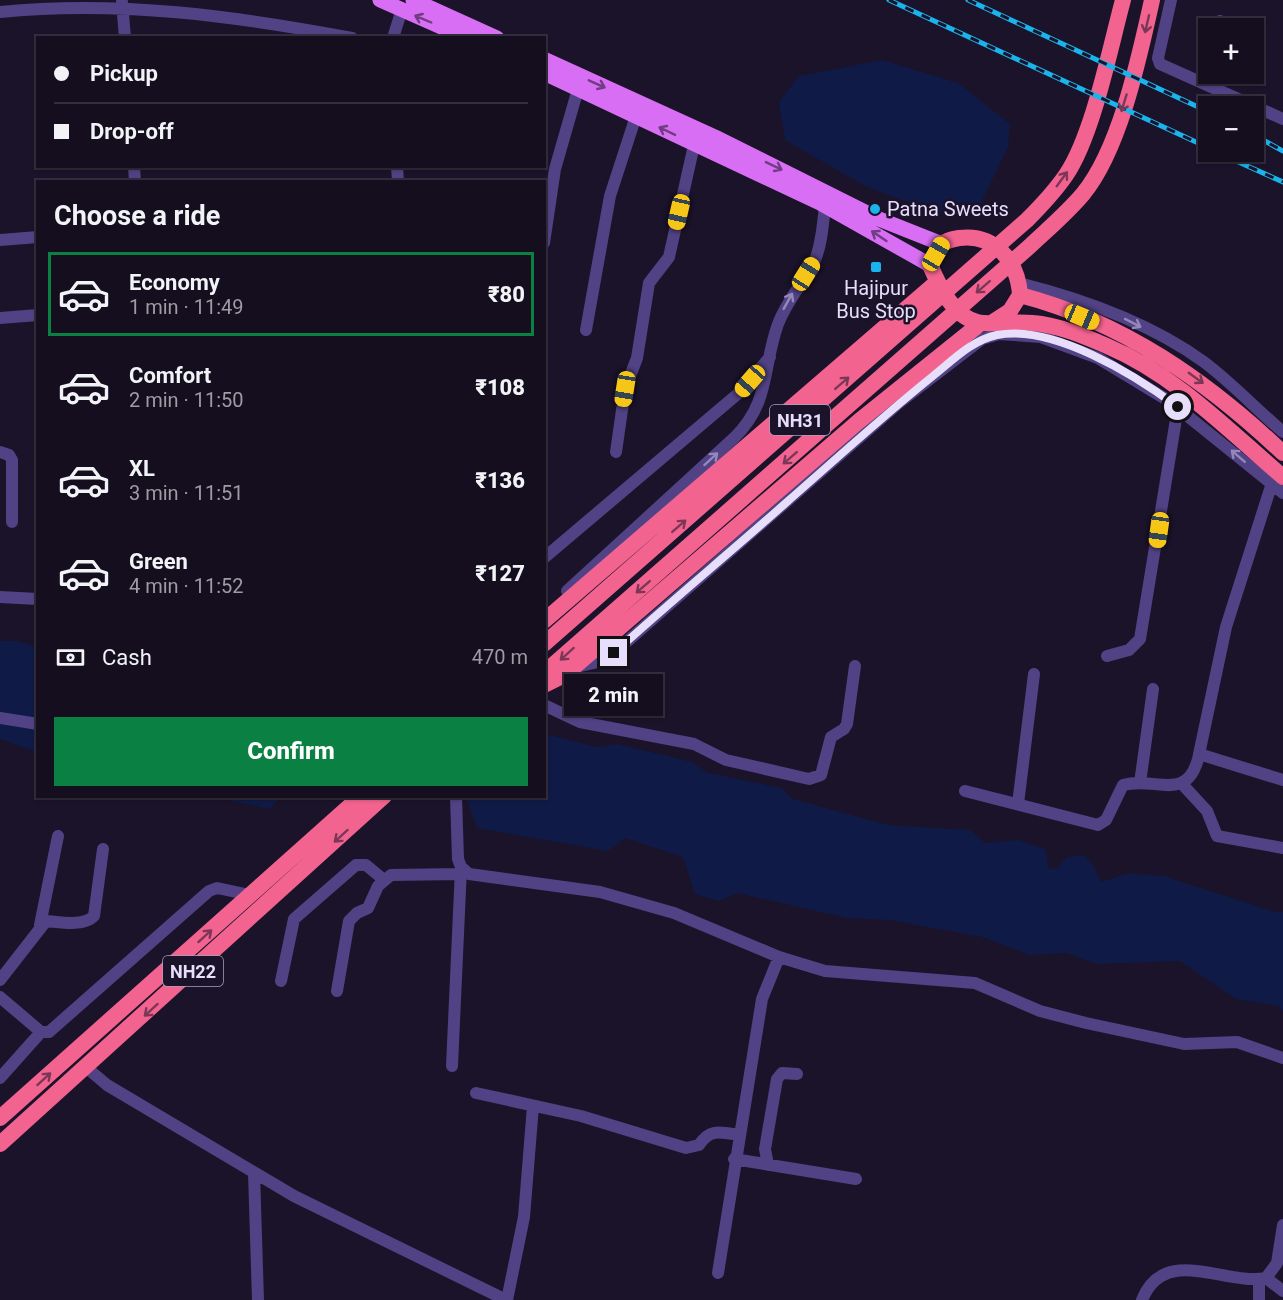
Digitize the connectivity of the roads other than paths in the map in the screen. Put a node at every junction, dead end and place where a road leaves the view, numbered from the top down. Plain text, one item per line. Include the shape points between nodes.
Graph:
1 (380, 0) edge
2 (1123, 0) edge
3 (1152, 0) edge
4 (1171, 0) edge
5 (122, 2) junction
6 (153, 2) edge
7 (407, 5) edge
8 (0, 12) edge
9 (125, 36) edge
10 (342, 36) edge
11 (394, 36) edge
12 (462, 36) edge
13 (491, 36) edge
14 (546, 60) edge
15 (546, 74) edge
16 (1213, 84) edge
17 (1212, 88) junction
18 (578, 89) junction
19 (636, 116) junction
20 (1283, 119) edge
21 (694, 144) junction
22 (825, 205) junction
23 (546, 230) edge
24 (36, 237) edge
25 (0, 240) edge
26 (942, 244) junction
27 (930, 265) junction
28 (937, 282) junction
29 (1019, 289) junction
30 (36, 315) edge
31 (0, 318) edge
32 (987, 323) junction
33 (586, 330) dead end
34 (1045, 331) junction
35 (771, 356) junction
36 (1178, 407) junction
37 (1283, 432) edge
38 (0, 452) edge
39 (616, 452) dead end
40 (1283, 453) edge
41 (1277, 480) edge
42 (1283, 493) edge
43 (12, 522) dead end
44 (546, 556) edge
45 (0, 597) edge
46 (36, 598) edge
47 (546, 610) edge
48 (546, 619) edge
49 (546, 642) edge
50 (1107, 656) dead end
51 (855, 666) dead end
52 (573, 668) junction
53 (546, 671) edge
54 (1034, 674) dead end
55 (546, 684) edge
56 (1153, 689) dead end
57 (546, 706) edge
58 (0, 718) edge
59 (36, 724) edge
60 (1199, 754) junction
61 (1283, 780) edge
62 (1140, 783) junction
63 (1182, 784) junction
64 (965, 790) dead end
65 (359, 798) edge
66 (382, 798) edge
67 (456, 798) edge
68 (1018, 804) junction
69 (58, 836) dead end
70 (1283, 848) edge
71 (103, 849) dead end
72 (460, 870) junction
73 (384, 880) junction
74 (250, 895) junction
75 (40, 925) junction
76 (779, 957) junction
77 (0, 980) edge
78 (281, 981) dead end
79 (337, 991) dead end
80 (0, 998) edge
81 (41, 1032) junction
82 (1283, 1058) edge
83 (452, 1066) dead end
84 (87, 1068) junction
85 (797, 1074) dead end
86 (0, 1078) edge
87 (476, 1094) dead end
88 (533, 1106) junction
89 (0, 1118) edge
90 (739, 1135) junction
91 (0, 1144) edge
92 (734, 1159) junction
93 (768, 1165) junction
94 (254, 1173) junction
95 (856, 1179) dead end
96 (1283, 1225) edge
97 (718, 1273) dead end
98 (1263, 1278) junction
99 (1283, 1291) edge
100 (482, 1295) edge
101 (258, 1300) edge
102 (506, 1300) edge
103 (1142, 1300) edge
104 (1259, 1300) edge

1 - 7 main road
49 -> 2 highway, NH31 via 1028,220 1067,173 1086,131
3 -> 53 highway, NH31 via 1105,158 1084,193
4 - 17 street via 1160,63
5 - 6 street
5 - 8 street via 44,4
5 - 9 street
6 - 10 street
7 - 11 street
12 -> 7 main road
7 - 13 main road
14 -> 26 main road via 715,137 879,219
15 - 18 main road
16 - 17 street
17 - 20 street
18 - 19 main road
18 - 23 street via 555,169
21 -> 19 main road
19 - 33 street via 610,196
21 - 22 main road
21 - 39 street via 669,257 649,283 637,358 625,389
27 -> 22 main road
35 -> 22 street via 785,305 815,259
24 - 25 street
26 - 27 highway
26 - 29 highway via 966,237 993,245 1004,253 1016,272
27 - 28 highway
28 - 32 highway via 940,291 967,318
28 - 48 highway
29 - 32 highway via 1010,311
29 -> 37 street via 1098,305 1176,345 1215,371
29 -> 40 highway via 1147,346 1225,400
30 - 31 street
32 - 34 highway
32 - 52 highway via 859,421
34 - 36 street
34 - 41 highway via 1133,358 1202,406
34 - 52 street via 999,334 982,339 962,353 900,402 614,653
35 - 44 street via 740,392
47 -> 35 street via 746,426 760,403
41 -> 36 street
36 - 50 street via 1140,639 1129,650
38 - 43 street via 12,460
41 - 42 street
41 - 60 street via 1226,627
45 - 46 street
51 - 57 street via 847,724 831,737 817,779 736,763 694,744 580,722
52 - 55 highway
54 - 68 street
56 - 62 street
58 - 59 street
60 - 61 street
60 - 63 street via 1194,772
62 - 63 street
62 - 68 street via 1123,785 1106,820 1098,825
63 - 70 street via 1207,811 1217,836
64 - 68 street
65 - 74 highway, NH22
66 -> 84 highway, NH22
67 - 72 street
69 - 75 street
71 - 75 street via 94,916 89,921 45,921
72 - 73 street via 401,873
72 - 76 street via 484,877 600,892 674,914
72 - 83 street
73 - 78 street via 366,865 356,865 294,919
73 - 79 street via 368,908 350,921
74 - 81 street via 217,888 208,891 58,1026
89 -> 74 highway, NH22
75 - 77 street
76 - 82 street via 843,974 975,983 1040,1011 1086,1023 1184,1044 1237,1042
76 - 90 street via 762,999
80 - 81 street
81 - 86 street
84 - 91 highway, NH22
84 - 94 street via 107,1085
85 - 93 street via 782,1073 777,1078 765,1149
87 - 88 street
88 - 90 street via 686,1148 699,1145 714,1131
88 - 102 street via 524,1217
90 - 92 street
92 - 93 street
92 - 97 street
93 - 95 street
94 - 100 street
94 - 101 street
96 - 98 street via 1277,1263
98 - 99 street
98 - 103 street via 1250,1281 1203,1271 1169,1272 1152,1283
98 - 104 street
100 - 102 street

